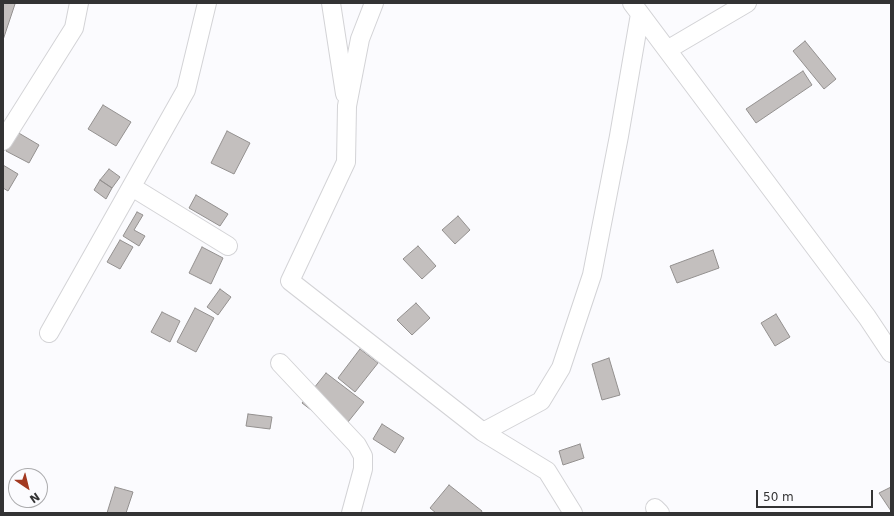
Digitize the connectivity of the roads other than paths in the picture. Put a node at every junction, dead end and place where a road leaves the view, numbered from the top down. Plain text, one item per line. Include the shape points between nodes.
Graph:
1 (79, 3) edge
2 (207, 3) edge
3 (331, 3) edge
4 (374, 3) edge
5 (747, 3) edge
6 (636, 9) edge
7 (667, 50) junction
8 (347, 106) junction
9 (3, 141) edge
10 (132, 187) junction
11 (228, 246) dead end
12 (49, 333) dead end
13 (891, 353) edge
14 (280, 363) dead end
15 (483, 432) junction
16 (351, 513) edge
17 (573, 513) edge

1 - 9 street via 74,28
2 - 10 street via 186,90
3 - 8 street
4 - 8 street via 360,39
5 - 7 street
6 - 7 street
6 - 15 street via 619,136 592,274 561,368 541,401
7 - 13 street via 867,317
8 - 15 street via 346,162 290,281
10 - 11 street
10 - 12 street
14 - 16 street via 357,445 364,456
15 - 17 street via 547,471

